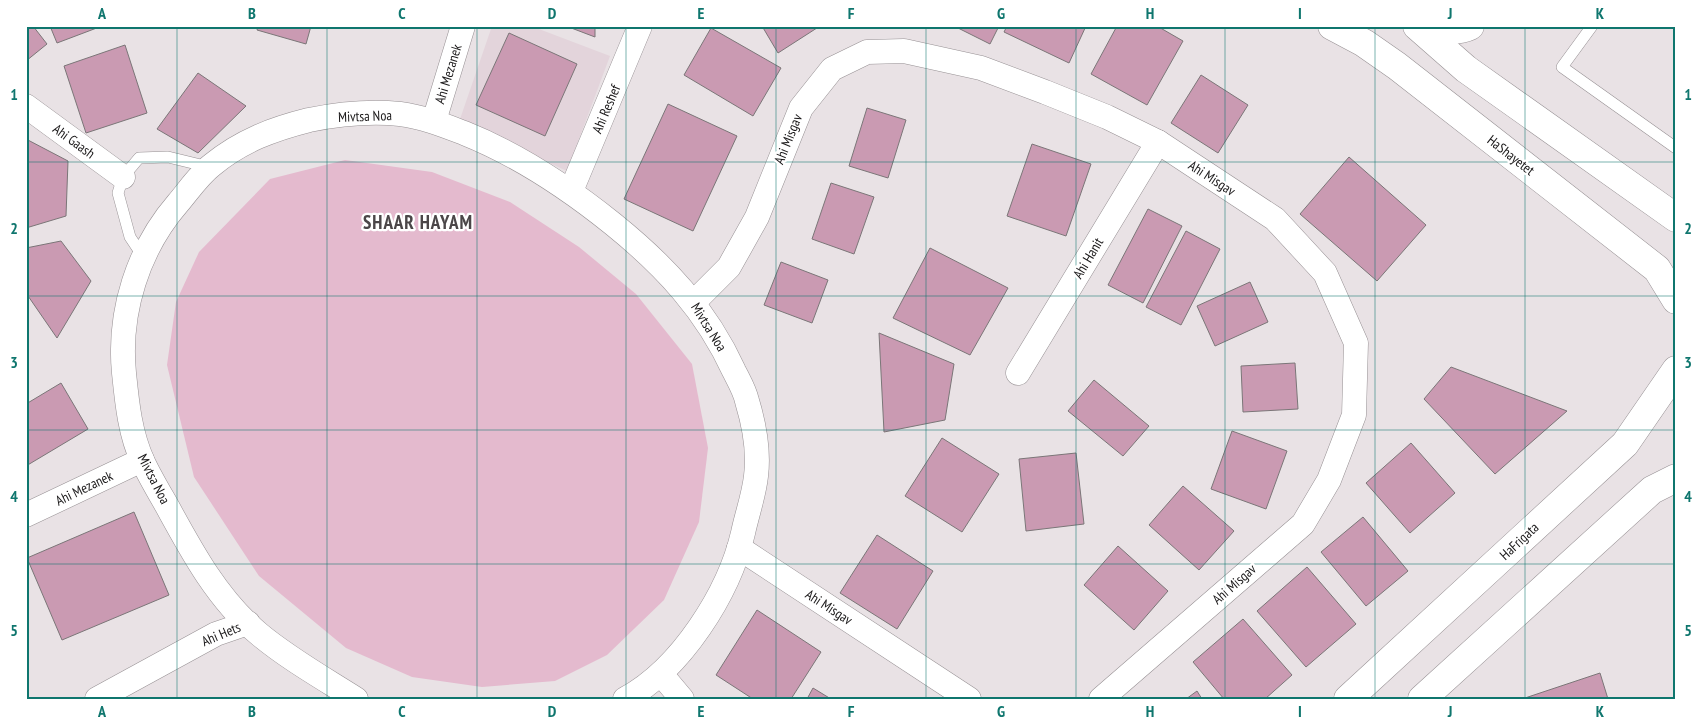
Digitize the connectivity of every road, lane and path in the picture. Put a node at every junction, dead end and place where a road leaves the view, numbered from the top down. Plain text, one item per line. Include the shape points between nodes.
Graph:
1 (463, 26) edge
2 (640, 26) edge
3 (1332, 26) edge
4 (1417, 26) edge
5 (1423, 26) edge
6 (1470, 26) edge
7 (1476, 26) edge
8 (1592, 26) edge
9 (1466, 69) junction
10 (26, 106) edge
11 (434, 121) junction
12 (1158, 142) junction
13 (1676, 148) edge
14 (209, 167) junction
15 (122, 177) junction
16 (571, 191) junction
17 (1676, 218) edge
18 (144, 258) junction
19 (1676, 300) edge
20 (694, 302) junction
21 (1676, 370) edge
22 (1018, 373) dead end
23 (142, 460) junction
24 (1676, 478) edge
25 (26, 515) edge
26 (739, 548) junction
27 (248, 623) junction
28 (661, 674) junction
29 (96, 699) edge
30 (129, 699) edge
31 (356, 699) edge
32 (625, 699) edge
33 (682, 699) edge
34 (969, 699) edge
35 (1101, 699) edge
36 (1348, 699) edge
37 (1422, 699) edge

1 - 11 street, Ahi Mezanek
2 - 16 street, Ahi Reshef
3 - 19 street, HaShayetet via 1397,66 1657,269
4 - 9 street
5 - 6 street via 1458,30
7 - 9 street via 1467,48
8 - 13 lane via 1562,67
9 - 17 street
10 - 15 street, Ahi Gaash
11 - 14 street, Mivtsa Noa via 368,112 318,118 281,127 248,140
11 - 16 street, Mivtsa Noa via 492,144
12 - 20 street, Ahi Misgav via 1107,117 981,68 904,50 867,52 832,69 801,108 757,217 729,267
12 - 22 street, Ahi Hanit
12 - 35 street, Ahi Misgav via 1276,219 1326,273 1356,343 1354,415 1329,480 1303,524
14 - 15 lane via 168,157 139,158
14 - 18 street, Mivtsa Noa via 171,212
15 - 18 lane via 118,194 123,214 130,237
16 - 20 street, Mivtsa Noa via 634,241
18 - 23 street, Mivtsa Noa via 135,277 125,316 122,352 129,417
20 - 26 street, Mivtsa Noa via 727,356 746,397 755,434 757,474
21 - 36 street, HaFrigata via 1625,444
23 - 25 street, Ahi Mezanek
23 - 27 street, Mivtsa Noa via 206,572 228,603
24 - 37 street via 1652,490
26 - 28 street, Mivtsa Noa via 710,610 690,641
26 - 34 street, Ahi Misgav
27 - 29 street, Ahi Hets via 216,634
27 - 30 street, Ahi Hets via 224,646
27 - 31 street, Mivtsa Noa via 297,662
28 - 32 street, Mivtsa Noa
28 - 33 street

